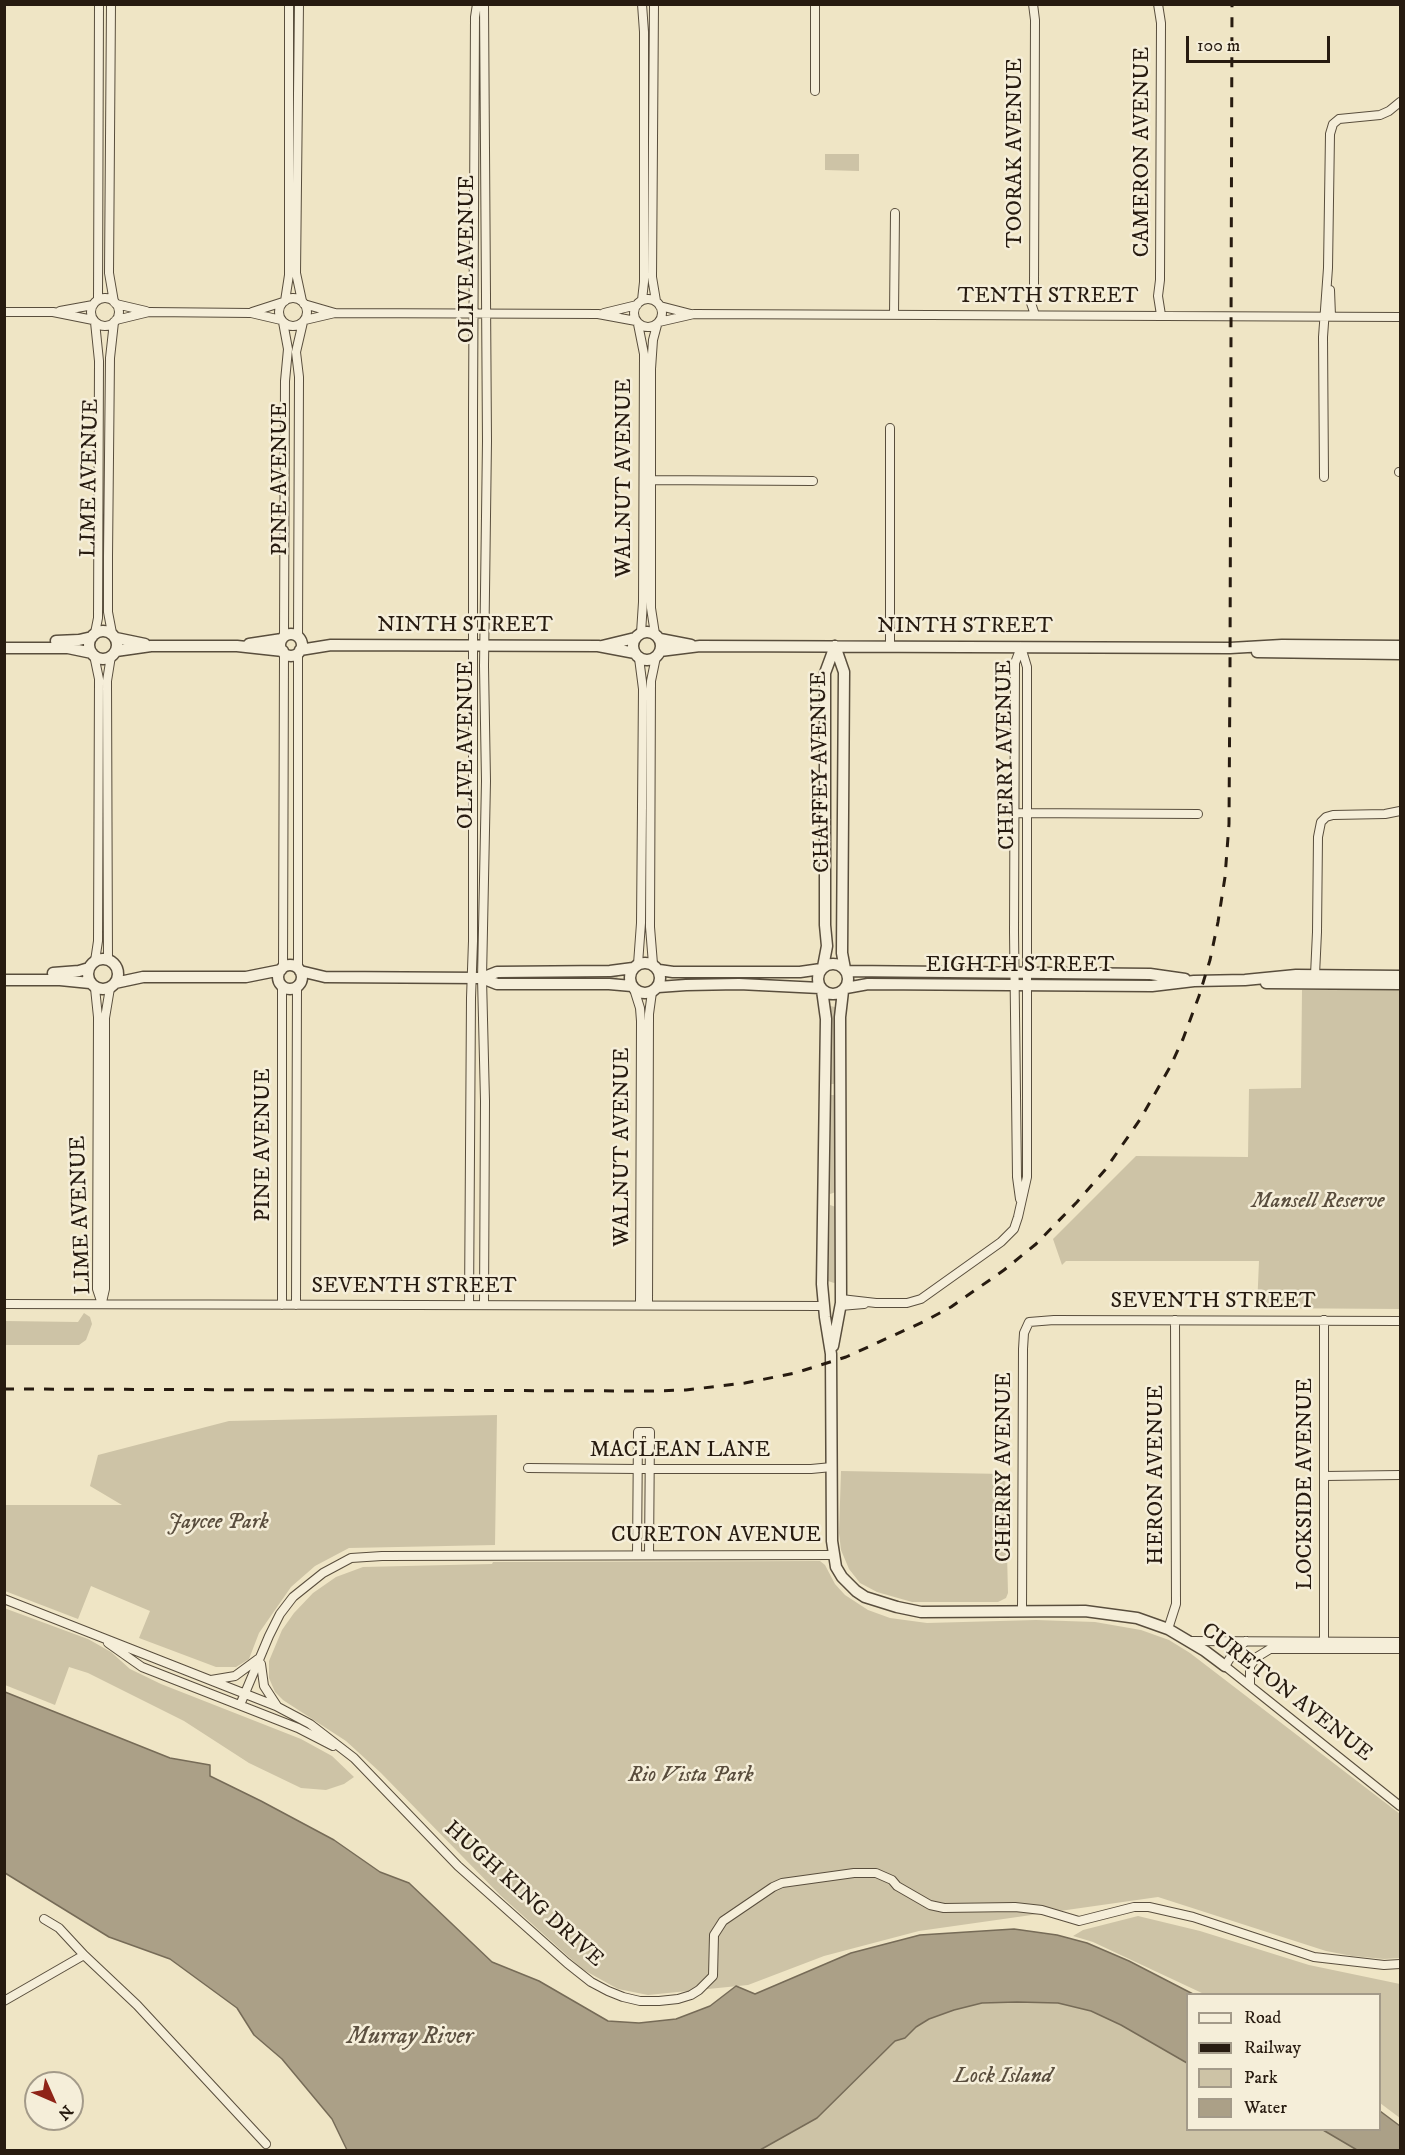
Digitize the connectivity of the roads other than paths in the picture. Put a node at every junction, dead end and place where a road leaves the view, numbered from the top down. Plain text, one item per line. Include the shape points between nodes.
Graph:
1 (99, 4) edge
2 (111, 4) edge
3 (289, 4) edge
4 (299, 4) edge
5 (477, 4) edge
6 (484, 4) edge
7 (642, 4) edge
8 (654, 4) edge
9 (815, 4) edge
10 (1033, 4) edge
11 (1038, 4) edge
12 (1158, 4) edge
13 (1164, 4) edge
14 (1035, 20) junction
15 (1161, 24) junction
16 (815, 91) dead end
17 (1401, 102) edge
18 (895, 213) dead end
19 (96, 302) junction
20 (284, 302) junction
21 (639, 302) junction
22 (115, 303) junction
23 (303, 303) junction
24 (658, 303) junction
25 (4, 312) edge
26 (54, 312) junction
27 (150, 312) junction
28 (251, 313) junction
29 (335, 313) junction
30 (474, 313) junction
31 (486, 313) junction
32 (598, 314) junction
33 (694, 314) junction
34 (894, 315) junction
35 (1035, 315) junction
36 (1161, 315) junction
37 (1328, 316) junction
38 (1401, 317) edge
39 (94, 321) junction
40 (115, 321) junction
41 (282, 321) junction
42 (304, 321) junction
43 (637, 322) junction
44 (658, 323) junction
45 (890, 428) dead end
46 (1324, 477) dead end
47 (647, 480) junction
48 (813, 481) dead end
49 (285, 515) junction
50 (299, 515) junction
51 (94, 635) junction
52 (638, 635) junction
53 (114, 636) junction
54 (657, 637) junction
55 (283, 638) junction
56 (4, 641) edge
57 (299, 645) junction
58 (151, 646) junction
59 (237, 646) junction
60 (478, 646) junction
61 (598, 646) junction
62 (700, 646) junction
63 (835, 646) junction
64 (890, 646) junction
65 (1401, 646) edge
66 (1021, 647) junction
67 (4, 648) edge
68 (1230, 648) junction
69 (283, 652) junction
70 (93, 654) junction
71 (114, 654) junction
72 (658, 654) junction
73 (1401, 654) edge
74 (637, 656) junction
75 (284, 744) junction
76 (297, 744) junction
77 (825, 754) junction
78 (843, 754) junction
79 (1401, 811) edge
80 (1015, 813) junction
81 (1028, 813) junction
82 (1198, 814) dead end
83 (824, 867) junction
84 (842, 868) junction
85 (92, 964) junction
86 (112, 964) junction
87 (636, 966) junction
88 (656, 967) junction
89 (822, 968) junction
90 (282, 969) junction
91 (299, 969) junction
92 (846, 970) junction
93 (4, 973) edge
94 (1014, 973) junction
95 (1027, 973) junction
96 (1318, 975) junction
97 (1401, 976) edge
98 (143, 977) junction
99 (246, 977) junction
100 (325, 977) junction
101 (477, 978) junction
102 (4, 980) edge
103 (1245, 980) junction
104 (1194, 981) junction
105 (281, 984) junction
106 (1401, 984) edge
107 (299, 985) junction
108 (93, 986) junction
109 (112, 986) junction
110 (1014, 986) junction
111 (1027, 986) junction
112 (633, 987) junction
113 (655, 989) junction
114 (821, 989) junction
115 (844, 989) junction
116 (298, 1002) junction
117 (282, 1003) junction
118 (825, 1088) junction
119 (840, 1088) junction
120 (824, 1199) junction
121 (839, 1199) junction
122 (1020, 1203) junction
123 (282, 1283) junction
124 (296, 1284) junction
125 (841, 1303) junction
126 (4, 1304) edge
127 (102, 1304) junction
128 (282, 1305) junction
129 (296, 1305) junction
130 (469, 1305) junction
131 (484, 1305) junction
132 (644, 1305) junction
133 (824, 1306) junction
134 (1175, 1320) junction
135 (1324, 1320) junction
136 (1401, 1321) edge
137 (1027, 1324) joint
138 (831, 1354) junction
139 (528, 1467) dead end
140 (832, 1467) junction
141 (638, 1469) junction
142 (650, 1469) junction
143 (1401, 1475) edge
144 (1325, 1476) junction
145 (637, 1555) junction
146 (649, 1555) junction
147 (833, 1555) junction
148 (4, 1599) edge
149 (1022, 1611) junction
150 (1168, 1629) junction
151 (97, 1635) junction
152 (1190, 1641) junction
153 (1246, 1641) junction
154 (1401, 1642) edge
155 (1324, 1645) junction
156 (1401, 1649) edge
157 (261, 1657) junction
158 (1225, 1666) junction
159 (209, 1680) junction
160 (1250, 1685) junction
161 (244, 1695) junction
162 (240, 1705) junction
163 (278, 1707) junction
164 (354, 1758) junction
165 (1401, 1806) edge
166 (44, 1919) dead end
167 (84, 1955) junction
168 (1401, 1964) edge
169 (4, 2001) edge
170 (266, 2144) dead end

1 - 19 street
2 - 22 street via 109,273
3 - 20 street via 289,275
4 - 23 street via 296,273
5 - 30 street, OLIVE AVENUE
6 - 31 street, OLIVE AVENUE
7 - 21 street via 644,282
8 - 24 street via 652,277
9 - 16 street
10 - 14 street, TOORAK AVENUE
11 - 14 street, TOORAK AVENUE
12 - 15 street, CAMERON AVENUE
13 - 15 street, CAMERON AVENUE
14 - 35 street, TOORAK AVENUE via 1031,303
15 - 36 street, CAMERON AVENUE
17 - 37 street via 1380,115 1342,118 1332,127
18 - 34 street
19 - 22 street via 107,298
19 - 26 street
19 - 39 street via 91,312
20 - 23 street via 293,298
20 - 28 street
20 - 41 street via 279,311
21 - 24 street via 649,299
21 - 32 street
21 - 43 street via 634,313
22 - 27 street
22 - 40 street via 119,312
23 - 29 street
23 - 42 street via 307,312
24 - 33 street, TENTH STREET
24 - 44 street via 663,314
25 - 26 street
26 - 39 street
27 - 28 street
27 - 40 street
28 - 41 street
29 - 30 street
29 - 42 street
30 - 31 street
30 - 60 street, OLIVE AVENUE
31 - 32 street
31 - 60 street, OLIVE AVENUE
32 - 43 street
33 - 34 street, TENTH STREET
33 - 44 street, TENTH STREET
34 - 35 street, TENTH STREET
35 - 36 street, TENTH STREET
36 - 37 street, TENTH STREET
37 - 38 street, TENTH STREET
37 - 46 street
39 - 40 street via 107,326
39 - 51 street, LIME AVENUE via 99,361 98,618
40 - 53 street, LIME AVENUE via 110,358 108,556 108,612
41 - 42 street via 290,326
41 - 49 street, PINE AVENUE via 288,349
42 - 50 street, PINE AVENUE via 296,352
43 - 44 street via 649,328
43 - 47 street, WALNUT AVENUE via 644,354
44 - 47 street, WALNUT AVENUE via 651,355
45 - 64 street
47 - 48 street
47 - 52 street, WALNUT AVENUE via 643,602
47 - 54 street, WALNUT AVENUE via 651,608
49 - 50 street
49 - 55 street, PINE AVENUE
50 - 57 street, PINE AVENUE
51 - 53 street via 104,630
51 - 56 street via 69,641
51 - 70 street via 89,645
52 - 54 street via 648,632
52 - 61 street, NINTH STREET
52 - 74 street via 633,646
53 - 58 street
53 - 71 street
54 - 62 street, NINTH STREET
54 - 72 street
55 - 57 street via 291,634
55 - 59 street
55 - 69 street
57 - 60 street, NINTH STREET
57 - 69 street via 292,655
57 - 76 street, PINE AVENUE
58 - 59 street
58 - 71 street
59 - 69 street
60 - 61 street, NINTH STREET
60 - 101 street, OLIVE AVENUE
60 - 101 street, OLIVE AVENUE via 486,781
61 - 74 street, NINTH STREET
62 - 63 street, NINTH STREET
62 - 72 street, NINTH STREET
63 - 64 street, NINTH STREET
63 - 77 street, CHAFFEY AVENUE via 825,673
63 - 78 street, CHAFFEY AVENUE via 844,672
64 - 66 street, NINTH STREET
65 - 68 street, NINTH STREET
66 - 68 street, NINTH STREET
66 - 80 street, CHERRY AVENUE via 1016,663
66 - 81 street, CHERRY AVENUE via 1027,667
67 - 70 street via 68,648
68 - 73 street, NINTH STREET via 1275,653
69 - 75 street
70 - 71 street via 103,659
70 - 85 street via 99,680 98,941
71 - 86 street via 107,681
72 - 74 street via 647,660
72 - 88 street via 651,681 650,927
74 - 87 street via 643,689 641,922
75 - 76 street
75 - 90 street
76 - 91 street, PINE AVENUE
77 - 78 street
77 - 83 street, CHAFFEY AVENUE
78 - 84 street, CHAFFEY AVENUE
79 - 96 street via 1333,815 1321,822 1317,837
80 - 81 street
80 - 94 street, CHERRY AVENUE
81 - 82 street
81 - 95 street, CHERRY AVENUE
83 - 84 street
83 - 89 street, CHAFFEY AVENUE via 827,946
84 - 92 street, CHAFFEY AVENUE via 842,953
85 - 86 street
85 - 93 street via 63,973
85 - 108 street via 87,976
86 - 98 street
86 - 109 street via 118,976
87 - 88 street via 648,963
87 - 101 street via 610,972 497,972
87 - 112 street via 630,977
88 - 89 street via 673,972 800,972
88 - 113 street via 661,979
89 - 92 street via 837,964
89 - 114 street via 818,978
90 - 91 street via 289,965
90 - 99 street
90 - 105 street
91 - 100 street
91 - 107 street
92 - 94 street, EIGHTH STREET
92 - 115 street via 849,980
94 - 95 street, EIGHTH STREET
94 - 110 street, CHERRY AVENUE
95 - 104 street, EIGHTH STREET via 1150,974
95 - 111 street, CHERRY AVENUE
96 - 97 street, EIGHTH STREET
96 - 103 street, EIGHTH STREET
98 - 99 street
98 - 109 street
99 - 105 street
100 - 101 street
100 - 107 street
101 - 112 street via 497,984
101 - 130 street, OLIVE AVENUE
101 - 131 street, OLIVE AVENUE via 485,1101
102 - 108 street via 60,980
103 - 104 street, EIGHTH STREET
103 - 106 street, EIGHTH STREET
104 - 111 street, EIGHTH STREET via 1152,986
105 - 107 street via 288,989
105 - 117 street, PINE AVENUE
107 - 116 street, PINE AVENUE
108 - 109 street via 105,990
108 - 127 street, LIME AVENUE via 98,1017 97,1289
109 - 127 street, LIME AVENUE via 105,1018
110 - 111 street, EIGHTH STREET
110 - 115 street, EIGHTH STREET via 868,984
110 - 122 street, CHERRY AVENUE
111 - 122 street, CHERRY AVENUE via 1027,1177
112 - 113 street via 643,993
112 - 132 street, WALNUT AVENUE via 641,1021
113 - 114 street via 686,984 739,984
113 - 132 street, WALNUT AVENUE via 649,1014
114 - 115 street via 830,994
114 - 118 street via 826,1019
115 - 119 street
116 - 117 street
116 - 124 street, PINE AVENUE
117 - 123 street, PINE AVENUE
118 - 119 street
118 - 120 street
119 - 121 street
120 - 121 street
120 - 133 street
121 - 125 street
122 - 125 street, CHERRY AVENUE via 1010,1234 928,1294 913,1302
123 - 124 street
123 - 128 street, PINE AVENUE
124 - 129 street, PINE AVENUE
125 - 133 street
125 - 138 street
126 - 127 street, SEVENTH STREET
127 - 128 street, SEVENTH STREET
128 - 129 street, SEVENTH STREET
129 - 130 street, SEVENTH STREET
130 - 131 street, SEVENTH STREET
131 - 132 street, SEVENTH STREET
132 - 133 street, SEVENTH STREET
133 - 138 street
134 - 135 street, SEVENTH STREET
134 - 137 street, SEVENTH STREET via 1043,1320
134 - 150 street, HERON AVENUE via 1176,1604
135 - 136 street, SEVENTH STREET
135 - 144 street, LOCKSIDE AVENUE
137 - 149 street, CHERRY AVENUE via 1023,1349
138 - 140 street
139 - 141 street, MACLEAN LANE
140 - 142 street, MACLEAN LANE
140 - 147 street
141 - 142 street, MACLEAN LANE
141 - 142 street via 638,1432 650,1432
141 - 145 street
142 - 146 street
143 - 144 street
144 - 155 street, LOCKSIDE AVENUE
145 - 146 street, CURETON AVENUE
145 - 157 street, CURETON AVENUE via 351,1558 323,1573 293,1597 280,1614
146 - 147 street, CURETON AVENUE
147 - 149 street, CURETON AVENUE via 848,1585 877,1602 921,1612
148 - 151 street, HUGH KING DRIVE
149 - 150 street, CURETON AVENUE via 1112,1614
150 - 152 street, CURETON AVENUE
151 - 159 street, HUGH KING DRIVE
151 - 162 street, HUGH KING DRIVE via 142,1667
152 - 153 street
152 - 158 street, CURETON AVENUE
153 - 155 street
153 - 158 street
154 - 155 street
155 - 156 street
155 - 160 street via 1263,1652 1250,1666
157 - 159 street via 235,1676
157 - 161 street, CURETON AVENUE
157 - 163 street via 264,1686
158 - 160 street, CURETON AVENUE
159 - 161 street, HUGH KING DRIVE
160 - 165 street, CURETON AVENUE
161 - 162 street, CURETON AVENUE
161 - 163 street, HUGH KING DRIVE
162 - 164 street, HUGH KING DRIVE via 298,1728
163 - 164 street, HUGH KING DRIVE via 310,1724
164 - 168 street, HUGH KING DRIVE via 458,1866 567,1963 608,1991 640,2001 678,2000 699,1990 713,1976 714,1935 723,1921 773,1887 854,1873 876,1873 930,1905 944,1908 1042,1910 1078,1921 1149,1907 1193,1917 1314,1957
166 - 167 street via 59,1928
167 - 169 street
167 - 170 street via 137,2005

